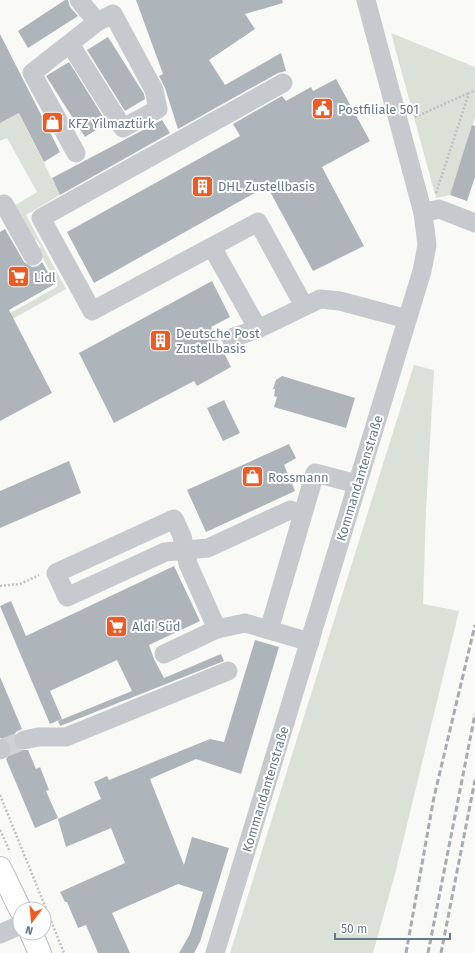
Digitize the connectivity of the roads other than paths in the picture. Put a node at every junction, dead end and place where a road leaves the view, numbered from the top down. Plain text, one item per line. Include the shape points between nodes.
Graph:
1 (79, 0) edge
2 (366, 0) edge
3 (97, 22) junction
4 (70, 44) junction
5 (283, 83) dead end
6 (76, 153) dead end
7 (421, 206) junction
8 (0, 207) edge
9 (475, 222) edge
10 (212, 247) junction
11 (33, 256) dead end
12 (304, 306) junction
13 (407, 319) junction
14 (258, 330) junction
15 (231, 338) dead end
16 (357, 484) junction
17 (303, 514) junction
18 (184, 550) junction
19 (218, 628) junction
20 (269, 630) junction
21 (310, 642) junction
22 (164, 654) dead end
23 (228, 671) dead end
24 (24, 740) tunnel mouth
25 (0, 868) edge
26 (16, 901) edge
27 (12, 929) edge
28 (0, 934) edge
29 (35, 941) edge
30 (40, 953) edge
31 (215, 953) edge

1 - 3 street
2 - 7 street, Kommandantenstraße
3 - 4 street
3 - 4 street via 113,14 154,90 158,109 123,128
4 - 6 street via 32,73
5 - 10 street via 41,218 92,311
7 - 9 street via 439,209
7 - 13 street, Kommandantenstraße via 427,245
8 - 11 street via 4,204
10 - 12 street via 258,222
10 - 14 street
12 - 13 street via 320,299 340,301
12 - 14 street
13 - 16 street, Kommandantenstraße
14 - 15 street
16 - 17 street via 315,473
16 - 21 street, Kommandantenstraße
17 - 18 street via 290,510 208,548
17 - 20 street
18 - 18 street via 182,536 174,519 56,573 67,597 165,552
18 - 19 street
19 - 20 street via 245,623
19 - 22 street
20 - 21 street
21 - 31 street, Kommandantenstraße
23 - 24 street via 66,737
25 - 26 main road
27 - 28 street
29 - 30 main road

